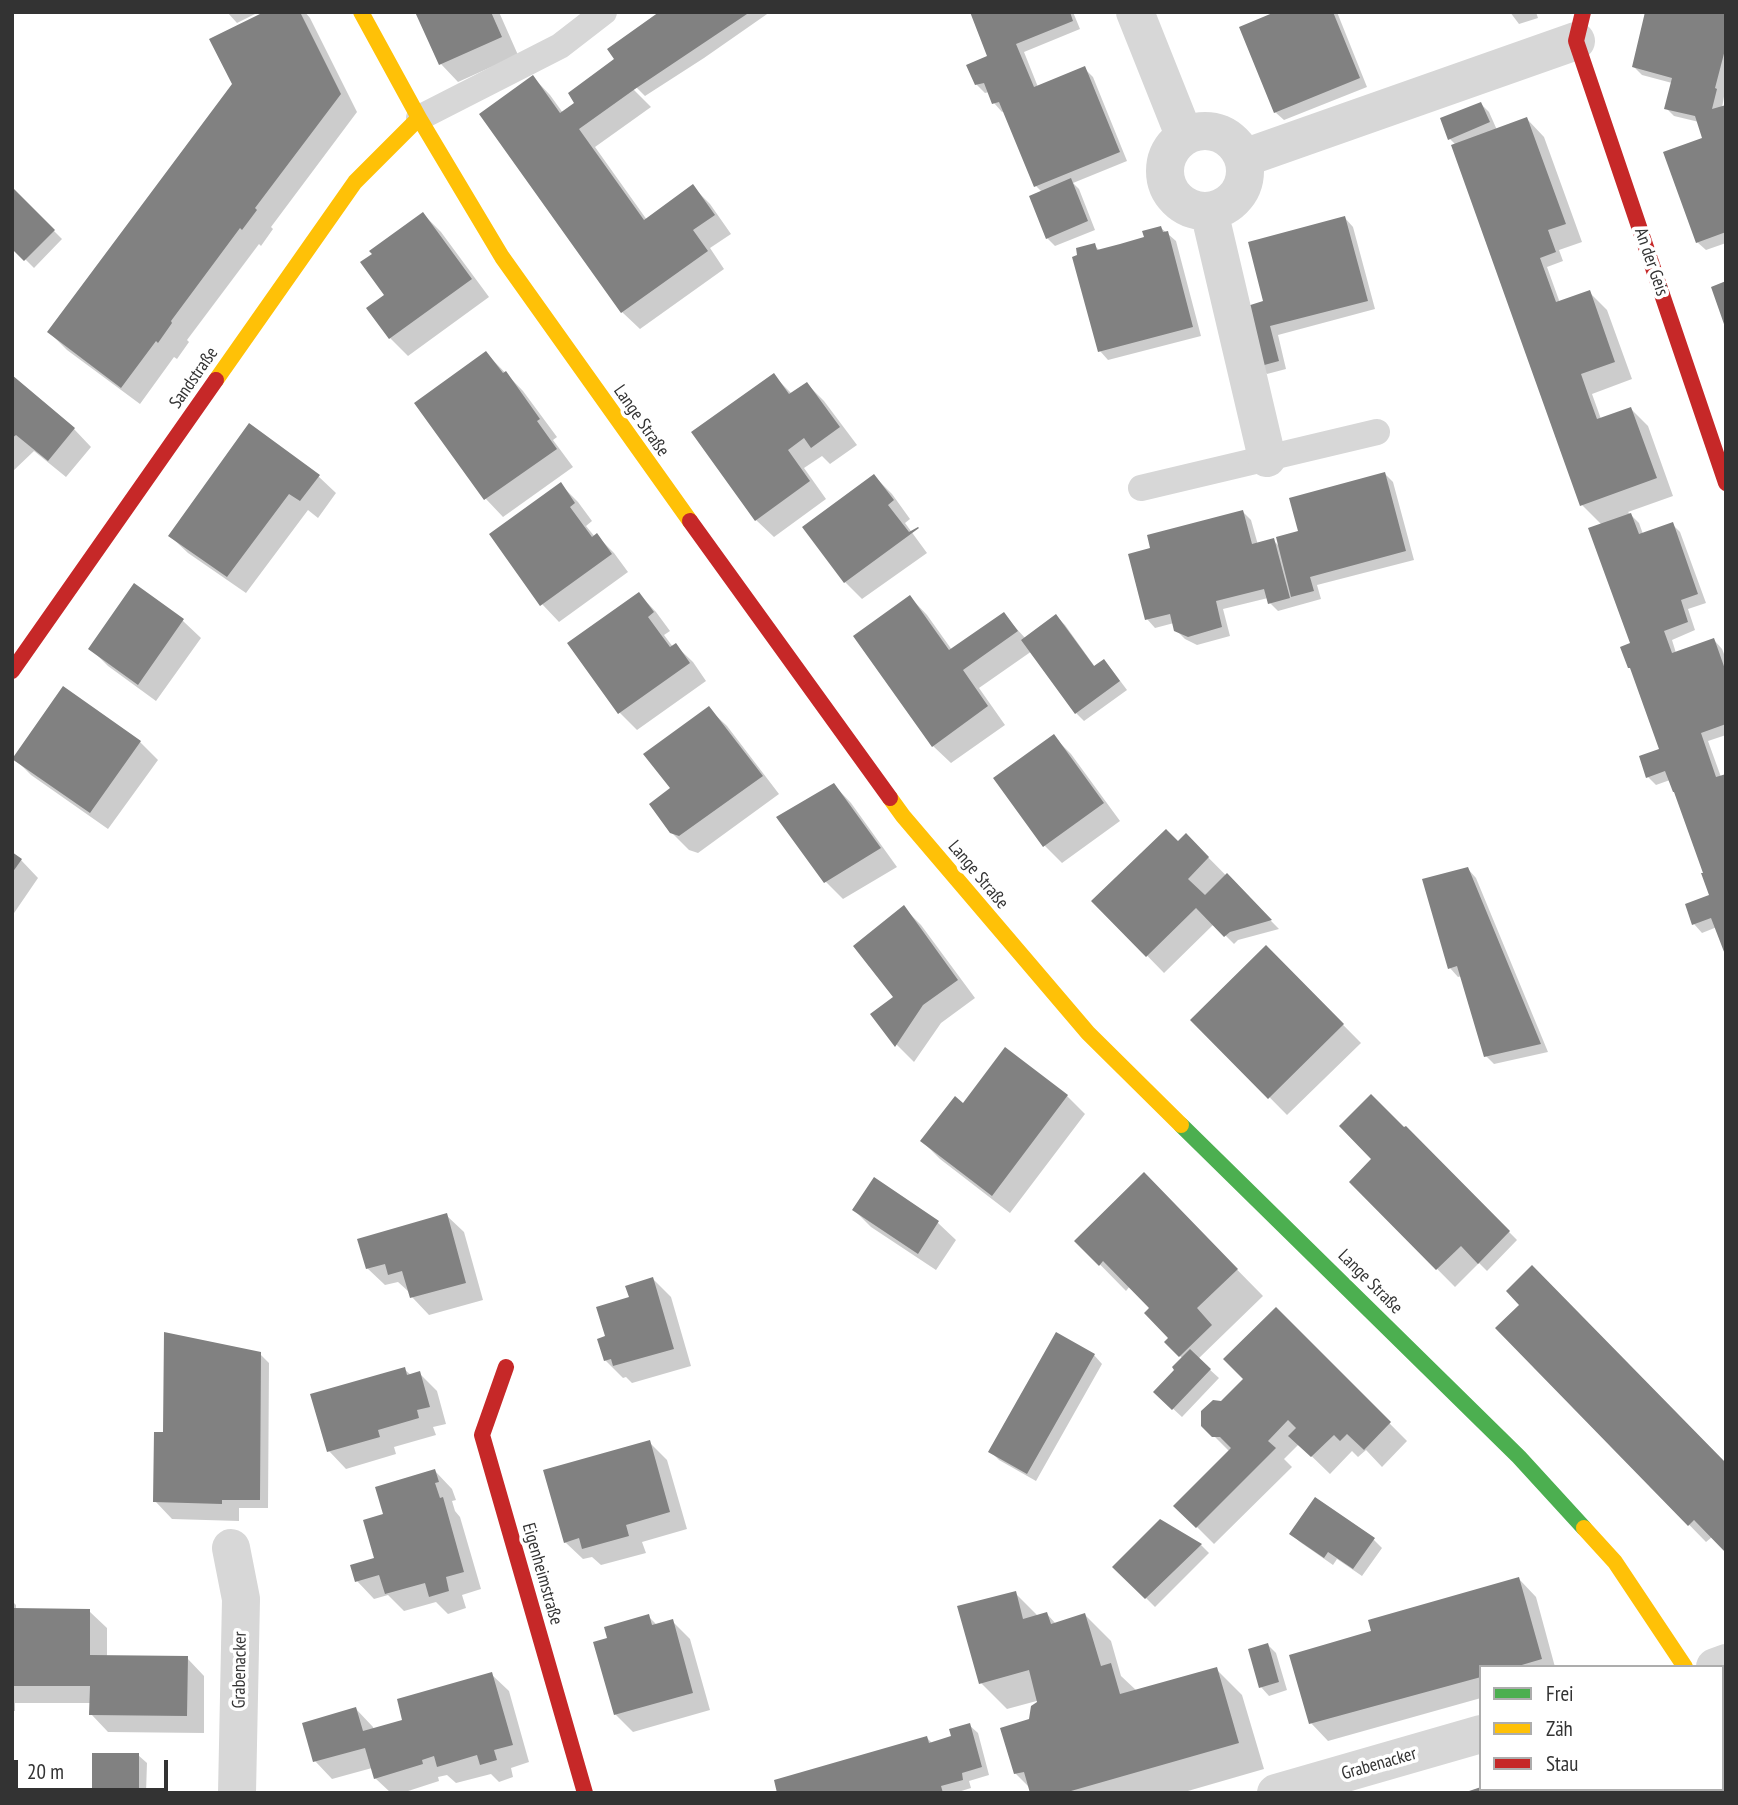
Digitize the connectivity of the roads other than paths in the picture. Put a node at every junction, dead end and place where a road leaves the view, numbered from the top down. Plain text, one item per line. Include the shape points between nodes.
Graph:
1 (361, 12) edge
2 (604, 12) edge
3 (1135, 12) edge
4 (1579, 26) edge
5 (419, 118) junction
6 (1184, 135) junction
7 (1244, 158) junction
8 (1209, 211) junction
9 (1377, 432) dead end
10 (1267, 458) junction
11 (1726, 483) edge
12 (1141, 488) dead end
13 (12, 671) edge
14 (506, 1367) dead end
15 (231, 1548) dead end
16 (1684, 1665) edge
17 (1479, 1735) edge
18 (237, 1793) edge
19 (585, 1793) edge
20 (1276, 1793) edge

1 - 5 street, Lange Straße
2 - 5 lane via 560,46
3 - 6 street
4 - 7 street, An der Geis
4 - 11 street, An der Geis
5 - 13 street, Sandstraße via 355,182
5 - 16 street, Lange Straße via 502,257 903,816 1088,1033 1528,1466 1615,1562
6 - 7 street via 1208,130 1223,134 1236,143
6 - 8 street via 1168,152 1166,183 1187,208
7 - 8 street via 1242,189 1233,201
8 - 10 street
9 - 10 lane
10 - 12 lane
14 - 19 street, Eigenheimstraße via 482,1435
15 - 18 street, Grabenacker via 242,1600
17 - 20 street, Grabenacker

